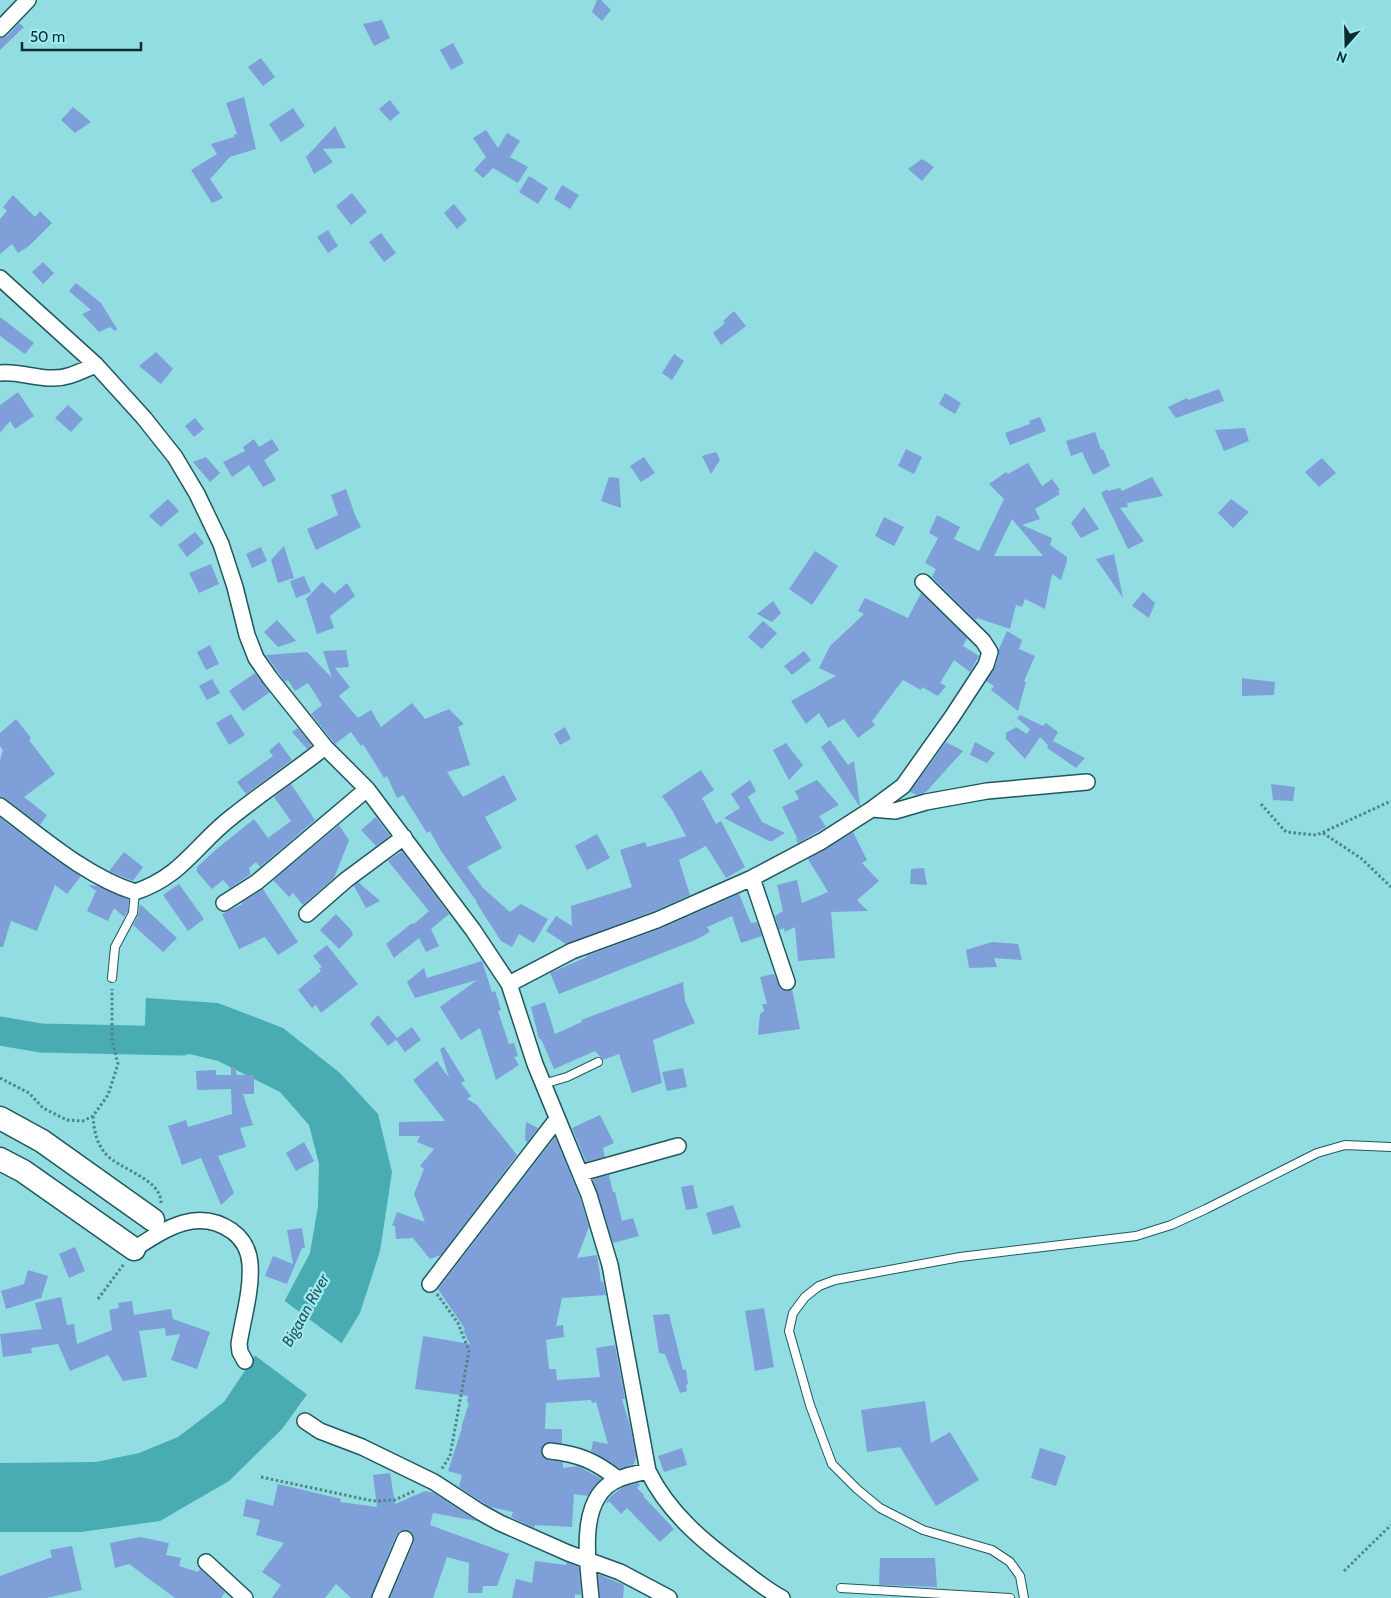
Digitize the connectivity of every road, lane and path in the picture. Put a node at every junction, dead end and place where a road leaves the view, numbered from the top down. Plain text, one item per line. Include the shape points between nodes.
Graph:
1 (28, 0) edge
2 (0, 29) edge
3 (0, 278) edge
4 (96, 365) junction
5 (0, 373) edge
6 (923, 582) dead end
7 (325, 747) junction
8 (1087, 782) dead end
9 (367, 789) junction
10 (1391, 801) edge
11 (1262, 804) dead end
12 (0, 806) edge
13 (872, 809) junction
14 (1323, 833) junction
15 (404, 837) junction
16 (752, 878) junction
17 (1391, 887) edge
18 (135, 892) junction
19 (224, 903) dead end
20 (307, 914) dead end
21 (112, 978) joint
22 (787, 982) dead end
23 (509, 984) junction
24 (598, 1062) dead end
25 (0, 1078) edge
26 (543, 1084) junction
27 (93, 1116) junction
28 (0, 1118) edge
29 (557, 1119) junction
30 (678, 1146) dead end
31 (1391, 1147) edge
32 (0, 1158) edge
33 (581, 1172) junction
34 (153, 1220) joint
35 (134, 1249) junction
36 (430, 1284) joint
37 (98, 1299) dead end
38 (245, 1361) dead end
39 (305, 1421) dead end
40 (550, 1451) dead end
41 (648, 1471) junction
42 (261, 1477) dead end
43 (618, 1479) junction
44 (434, 1482) junction
45 (1391, 1525) edge
46 (405, 1539) dead end
47 (587, 1560) junction
48 (206, 1562) dead end
49 (1344, 1571) dead end
50 (841, 1588) dead end
51 (245, 1598) edge
52 (380, 1598) edge
53 (592, 1598) edge
54 (669, 1598) edge
55 (782, 1598) edge
56 (1010, 1598) edge
57 (1024, 1598) edge

1 - 2 street
3 - 4 street
4 - 5 street via 74,375 51,378
4 - 7 street via 175,457 198,494 221,544 256,658
6 - 13 street via 964,621 990,652 986,665 952,718 903,786
7 - 9 street
7 - 18 street via 232,816 176,871
8 - 13 street via 987,791 895,811
9 - 15 street
9 - 19 street via 256,882
10 - 14 path
11 - 14 path via 1286,832
12 - 18 street via 90,872
13 - 16 street via 822,841
14 - 17 path via 1362,859
15 - 20 street
15 - 23 street
16 - 22 street
16 - 23 street via 657,920 572,951
18 - 21 lane via 132,913 115,947
21 - 27 path via 112,1040 118,1064 108,1095
23 - 26 street
24 - 26 lane
25 - 27 path via 67,1120
26 - 29 street
27 - 34 path via 94,1132 104,1152 122,1167 145,1179 160,1194 161,1201
28 - 34 main road via 42,1141
29 - 33 street
29 - 36 street
30 - 33 street
31 - 57 lane via 1345,1145 1317,1153 1206,1209 1136,1236 951,1259 835,1280 819,1286 805,1297 793,1314 789,1331 810,1405 832,1464 880,1508 923,1530 992,1550 1010,1562 1020,1576
32 - 35 main road
33 - 41 street via 610,1265
35 - 37 path
35 - 38 street via 166,1229 192,1220 223,1224 236,1233 246,1246 250,1264 239,1344
36 - 44 path via 458,1324 469,1351 450,1456
39 - 44 street via 320,1431 362,1447
40 - 43 street via 582,1457 600,1465
41 - 43 street
41 - 55 street via 666,1502 712,1549
42 - 44 path via 373,1501 395,1500
43 - 47 street via 604,1490 591,1509
44 - 47 street via 500,1523
45 - 49 path
46 - 52 street
47 - 53 street
47 - 54 street via 620,1572
48 - 51 street
50 - 56 lane

